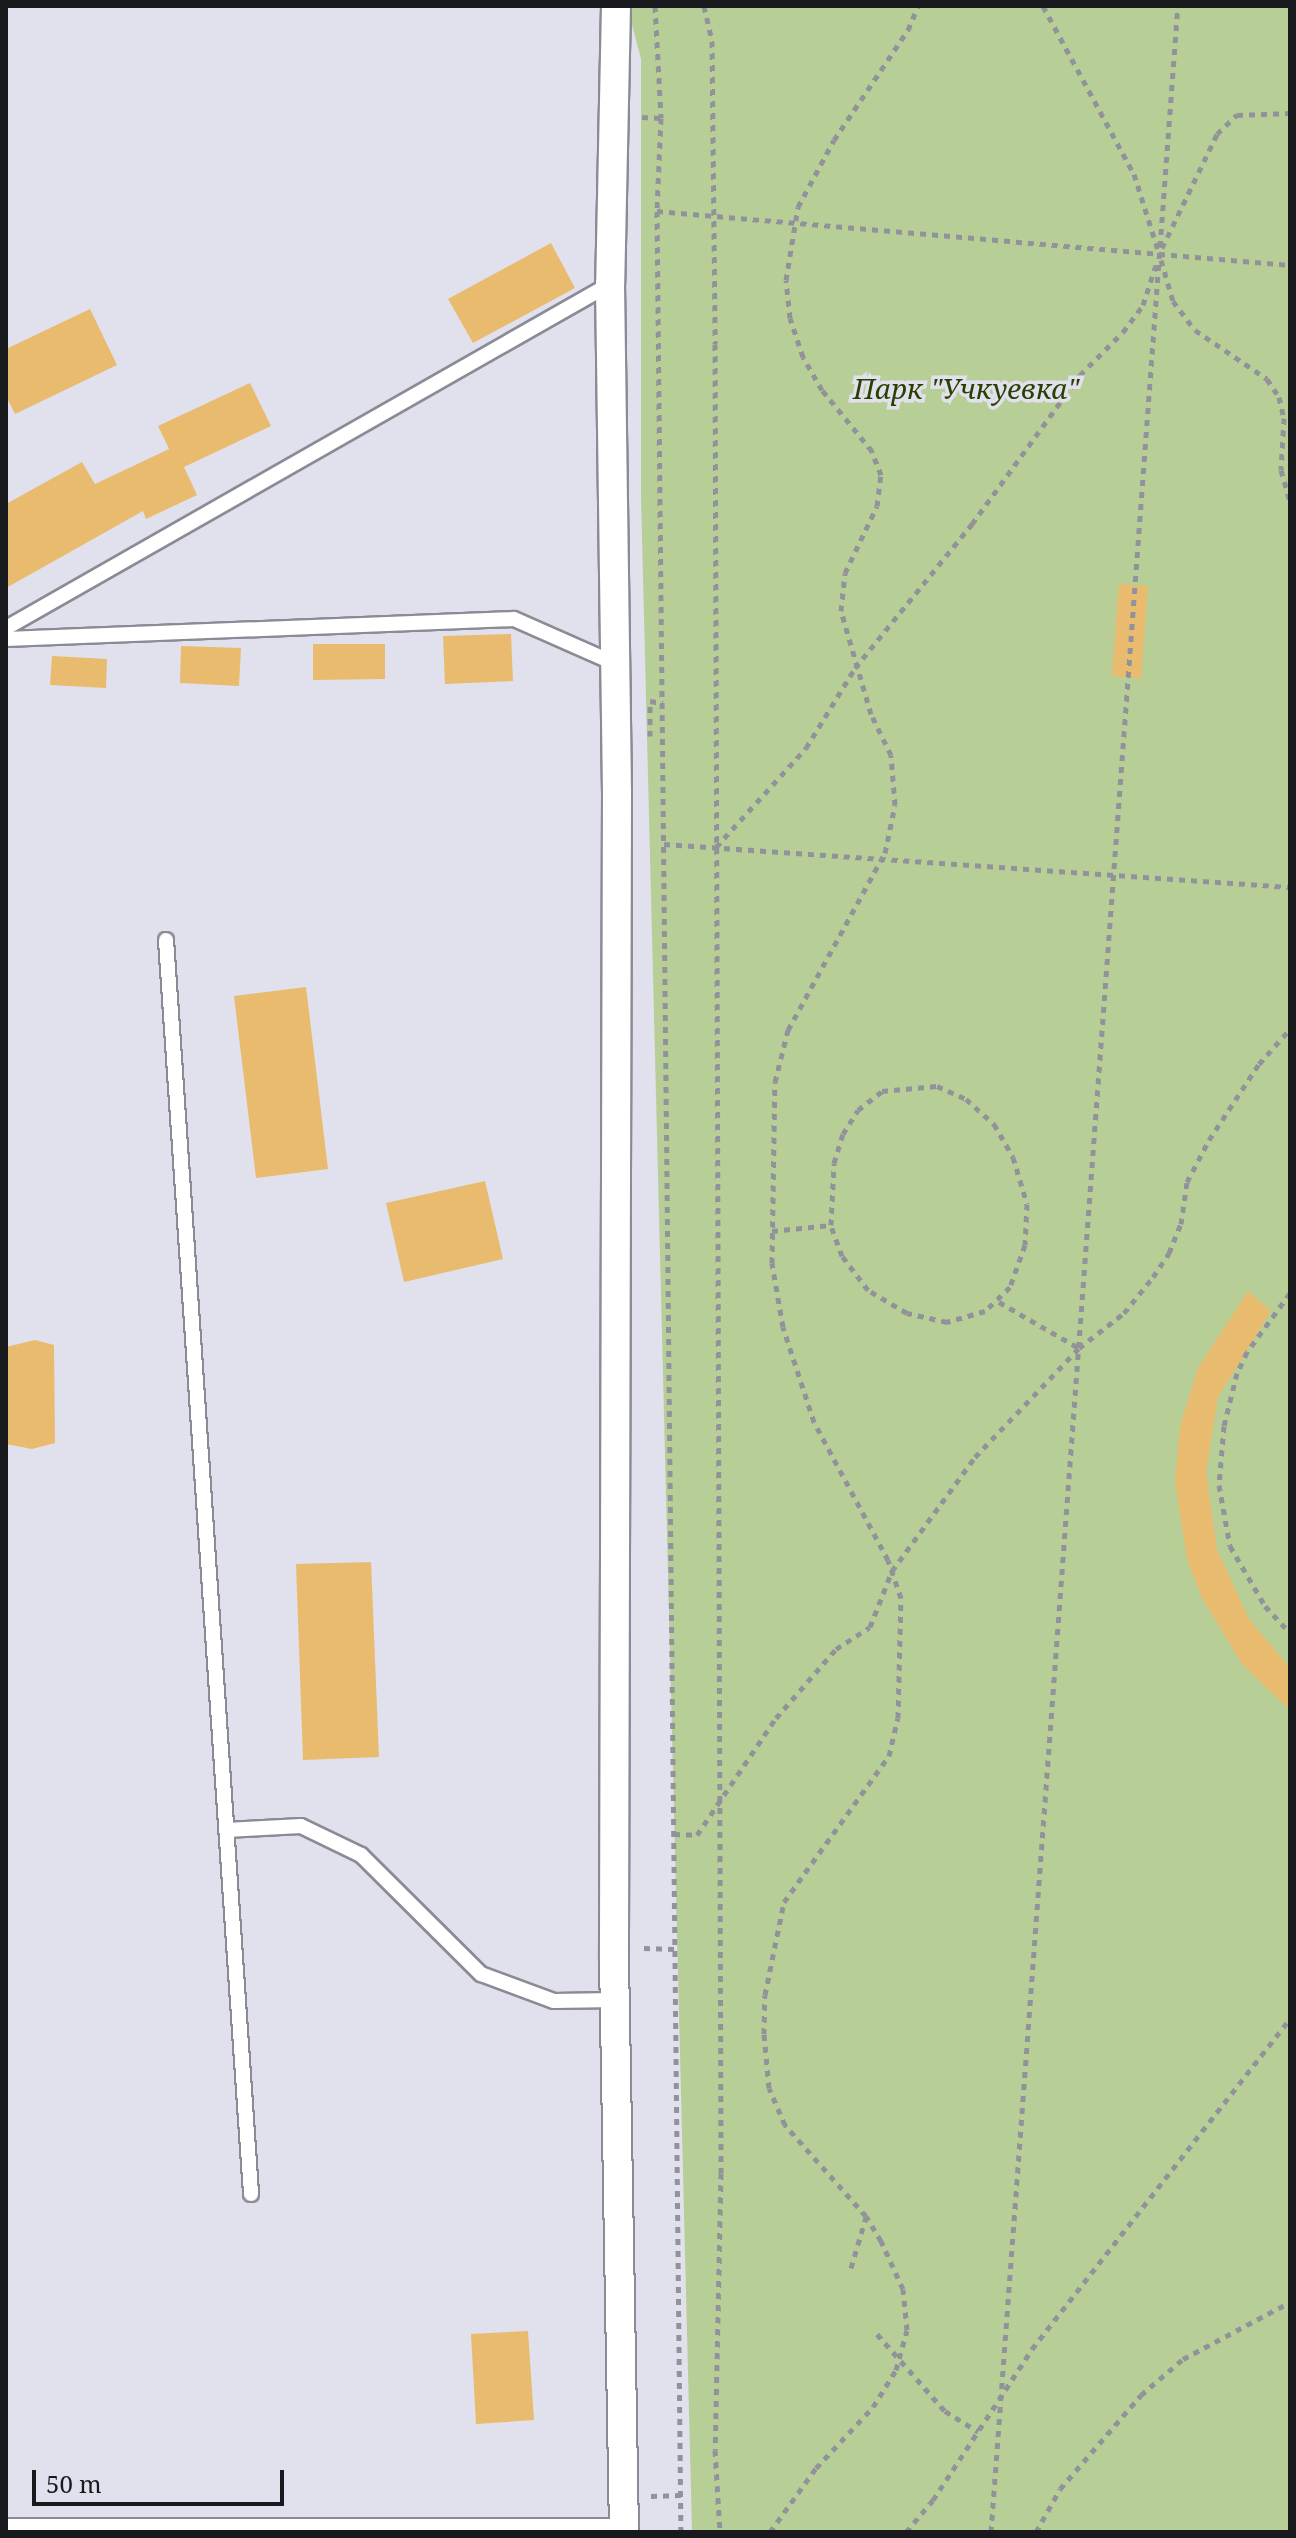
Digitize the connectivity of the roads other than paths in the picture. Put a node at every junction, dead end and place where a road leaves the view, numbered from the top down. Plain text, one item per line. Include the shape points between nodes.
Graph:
1 (616, 6) edge
2 (610, 284) junction
3 (6, 628) edge
4 (6, 639) edge
5 (616, 664) junction
6 (166, 940) dead end
7 (226, 1830) junction
8 (615, 2000) junction
9 (251, 2194) dead end
10 (6, 2526) edge
11 (624, 2529) edge

1 - 2 street
2 - 3 lane
2 - 5 street
4 - 5 lane via 514,619
5 - 8 street
6 - 7 lane
7 - 8 lane via 301,1826 361,1855 481,1974 554,2001
7 - 9 lane
8 - 11 street
10 - 11 lane

